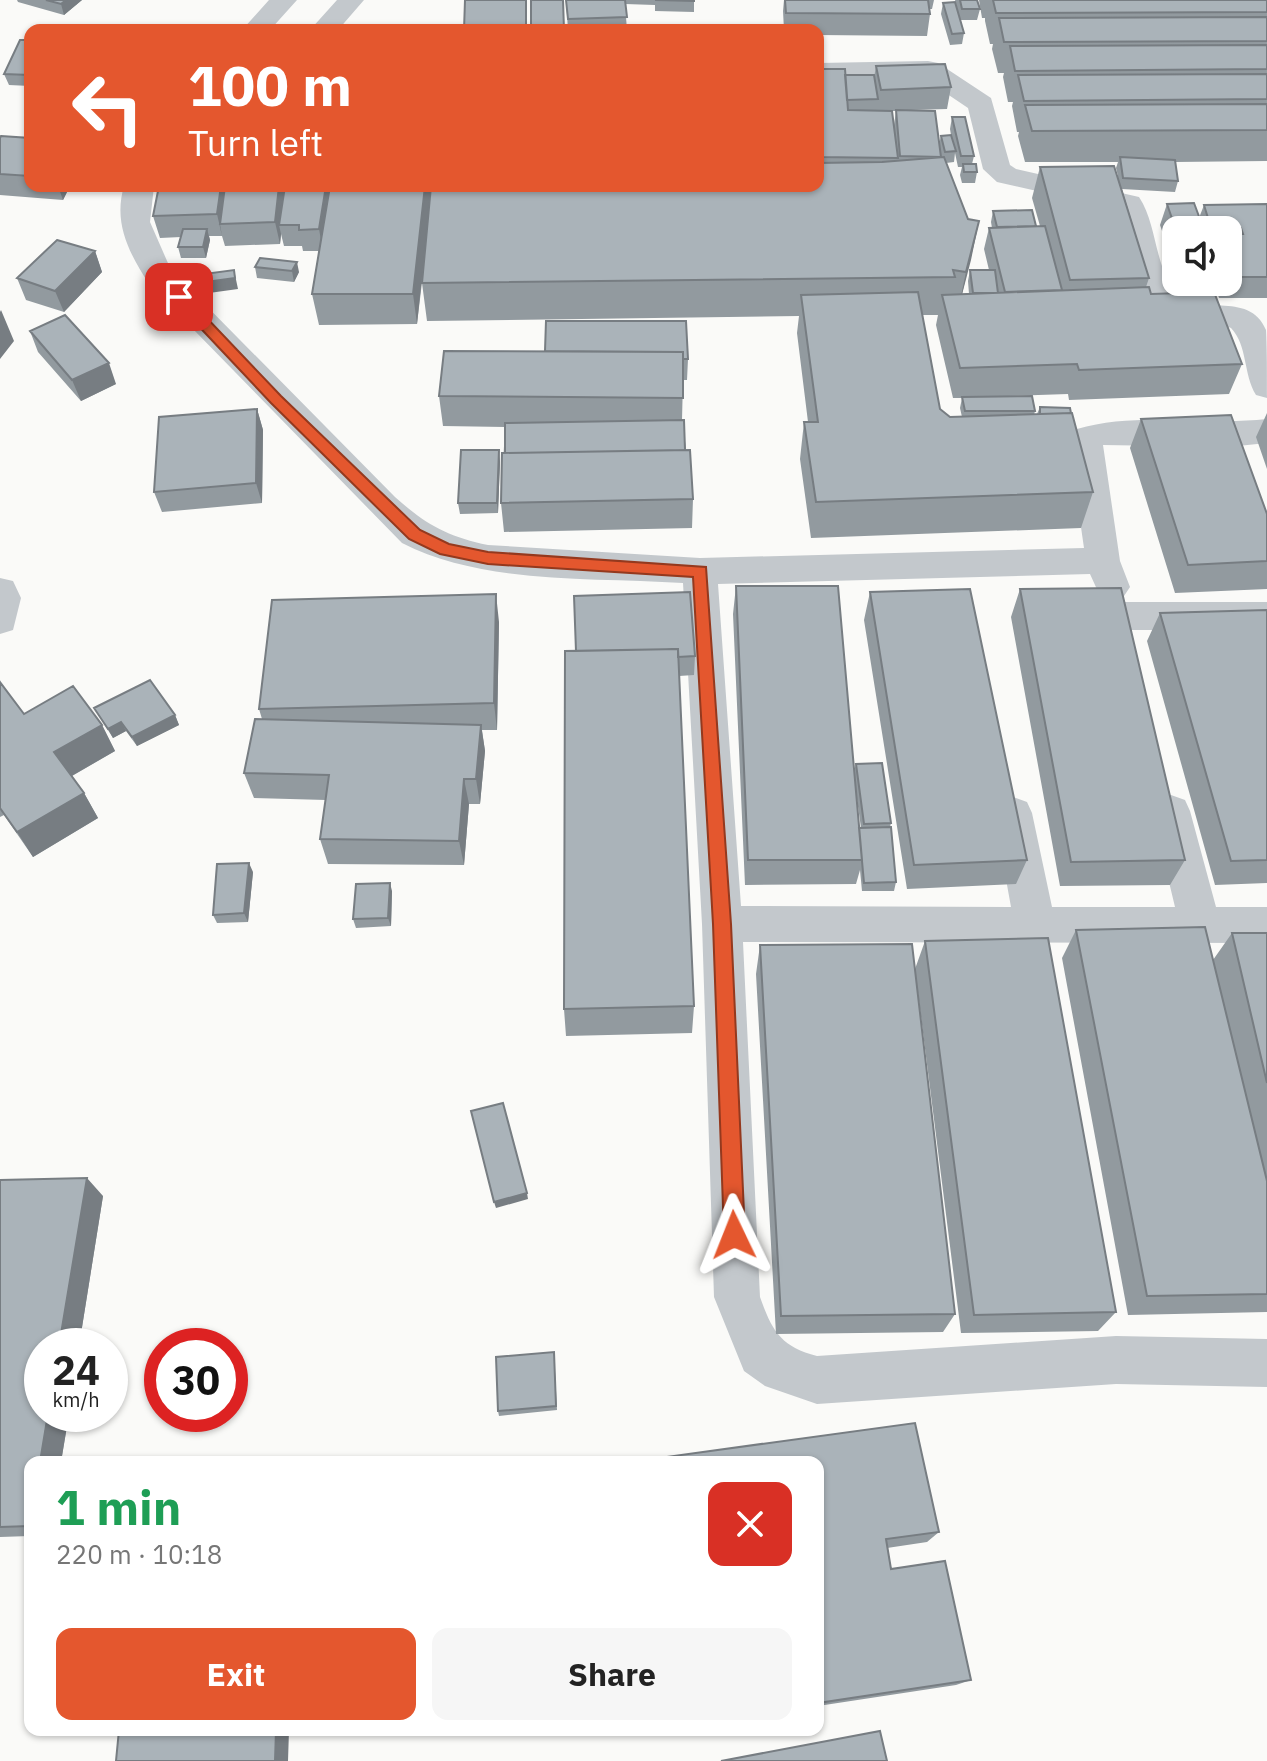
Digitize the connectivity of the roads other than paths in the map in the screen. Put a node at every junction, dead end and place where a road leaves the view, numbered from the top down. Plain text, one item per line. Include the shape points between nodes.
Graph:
1 (284, 0) edge
2 (351, 0) edge
3 (261, 24) edge
4 (329, 24) edge
5 (824, 71) edge
6 (137, 192) edge
7 (1267, 387) edge
8 (1267, 431) edge
9 (1103, 561) junction
10 (700, 571) junction
11 (0, 591) edge
12 (1267, 616) edge
13 (0, 620) edge
14 (1007, 784) edge
15 (1165, 785) edge
16 (722, 924) junction
17 (1035, 924) junction
18 (1200, 924) junction
19 (1267, 925) edge
20 (1267, 1363) edge

1 - 3 street
2 - 4 street
5 - 7 street via 928,69 981,104 997,169 1007,176 1129,203 1159,294 1187,315 1240,319 1250,329
6 - 10 street via 140,247 160,277 414,534 446,550 488,558
8 - 9 street via 1089,437
9 - 10 street via 968,582
9 - 12 street via 1126,631
10 - 16 street
11 - 13 street
14 - 17 street
15 - 18 street
16 - 17 street
16 - 20 street via 737,1297 755,1350 781,1372 817,1380 1116,1360
17 - 18 street
18 - 19 street

